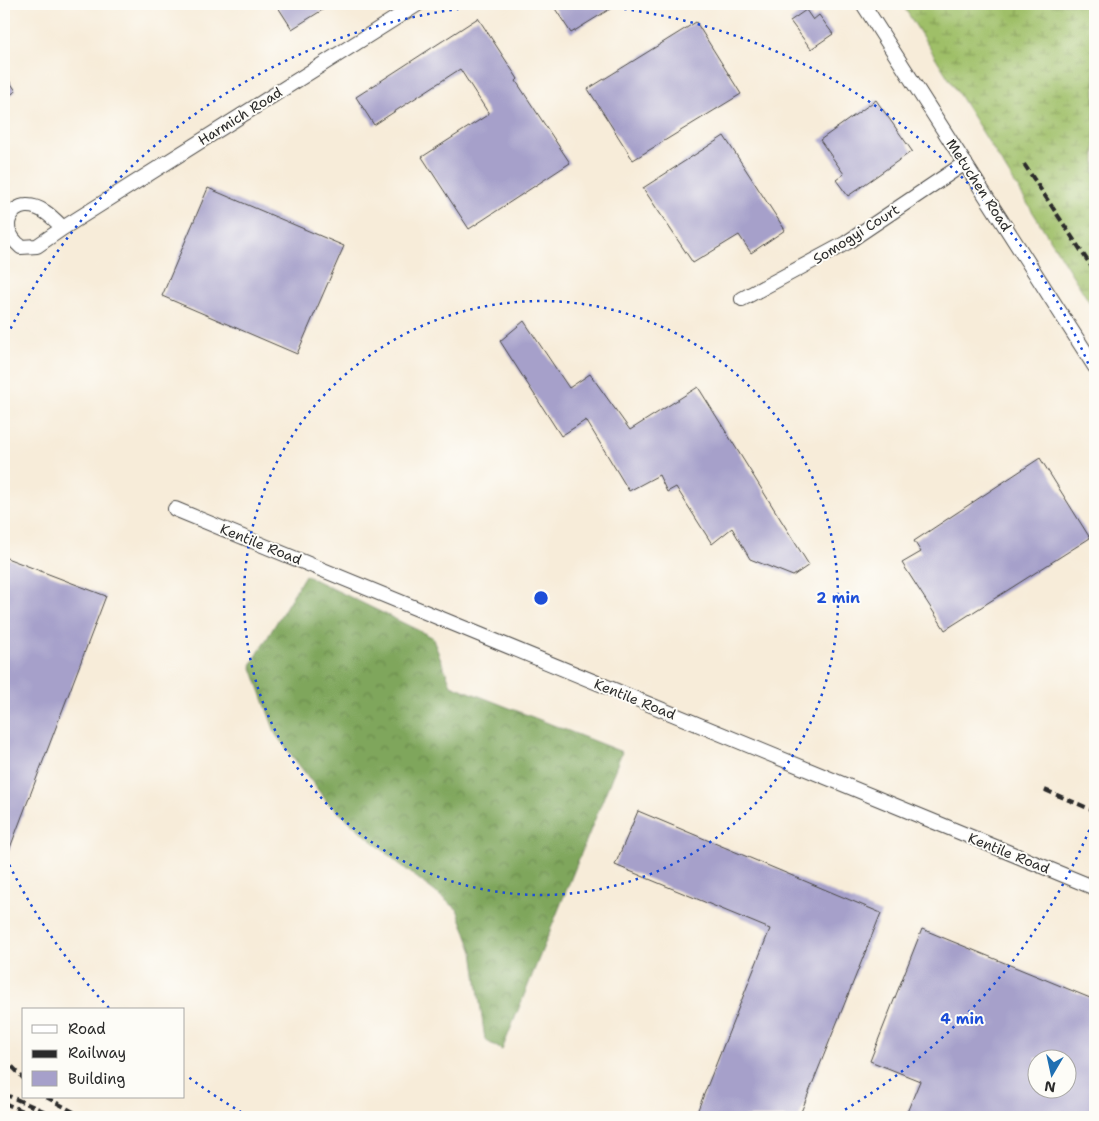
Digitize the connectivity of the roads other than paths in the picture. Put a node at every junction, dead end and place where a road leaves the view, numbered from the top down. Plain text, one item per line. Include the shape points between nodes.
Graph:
1 (418, 4) edge
2 (863, 4) edge
3 (965, 163) junction
4 (63, 228) dead end
5 (742, 299) dead end
6 (1095, 367) edge
7 (175, 509) dead end
8 (1095, 888) edge

1 - 4 street, Harmich Road
2 - 3 street, Metuchen Road
3 - 5 street, Somogyi Court via 846,243
3 - 6 street, Metuchen Road
7 - 8 street, Kentile Road

